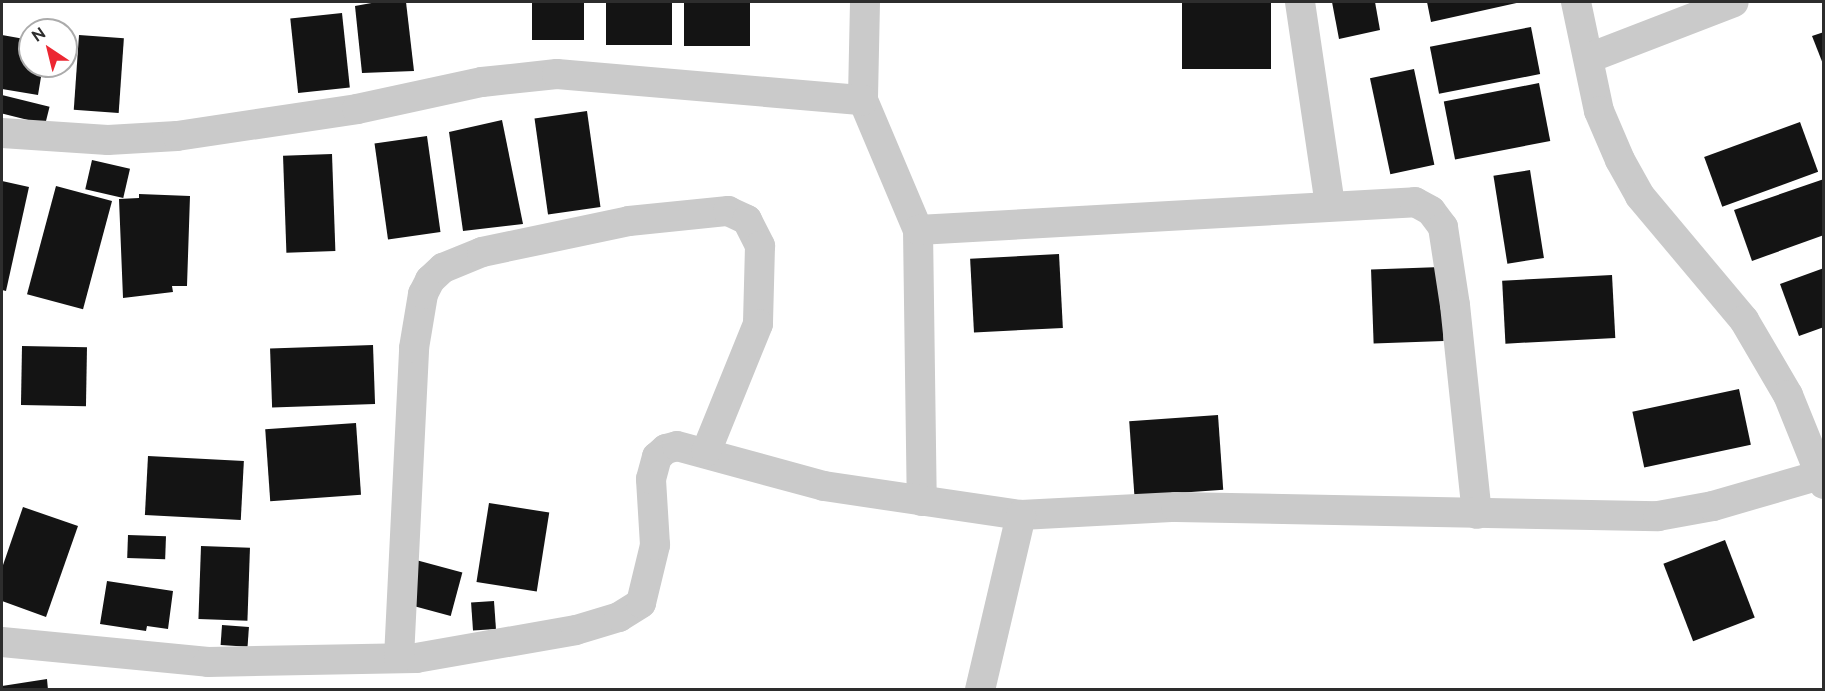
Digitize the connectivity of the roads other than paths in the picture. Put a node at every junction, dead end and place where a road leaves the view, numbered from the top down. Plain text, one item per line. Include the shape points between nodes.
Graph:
1 (865, 2) edge
2 (1300, 2) edge
3 (1576, 2) edge
4 (1734, 2) edge
5 (1589, 58) junction
6 (863, 100) junction
7 (2, 133) edge
8 (1330, 206) junction
9 (918, 230) junction
10 (706, 452) junction
11 (1822, 479) edge
12 (922, 501) junction
13 (1478, 514) junction
14 (1021, 515) junction
15 (2, 642) edge
16 (399, 658) junction
17 (980, 690) edge

1 - 6 street
2 - 8 street
3 - 5 street
4 - 5 street
5 - 11 street via 1599,111 1635,187 1744,320 1788,395
6 - 7 street via 557,74 482,82 357,109 177,136 108,140
6 - 9 street
8 - 9 street via 1175,219
8 - 13 street via 1415,202 1431,211 1443,227
9 - 12 street
10 - 12 street via 824,486
10 - 16 street via 677,446 666,449 657,458 651,479 652,557 641,603 620,617 490,648
10 - 16 street via 758,324 760,246 747,220 728,211 629,221 482,252 443,268 423,294 414,348
11 - 13 street via 1658,516
12 - 14 street
13 - 14 street via 1176,507
14 - 17 street
15 - 16 street via 208,662

